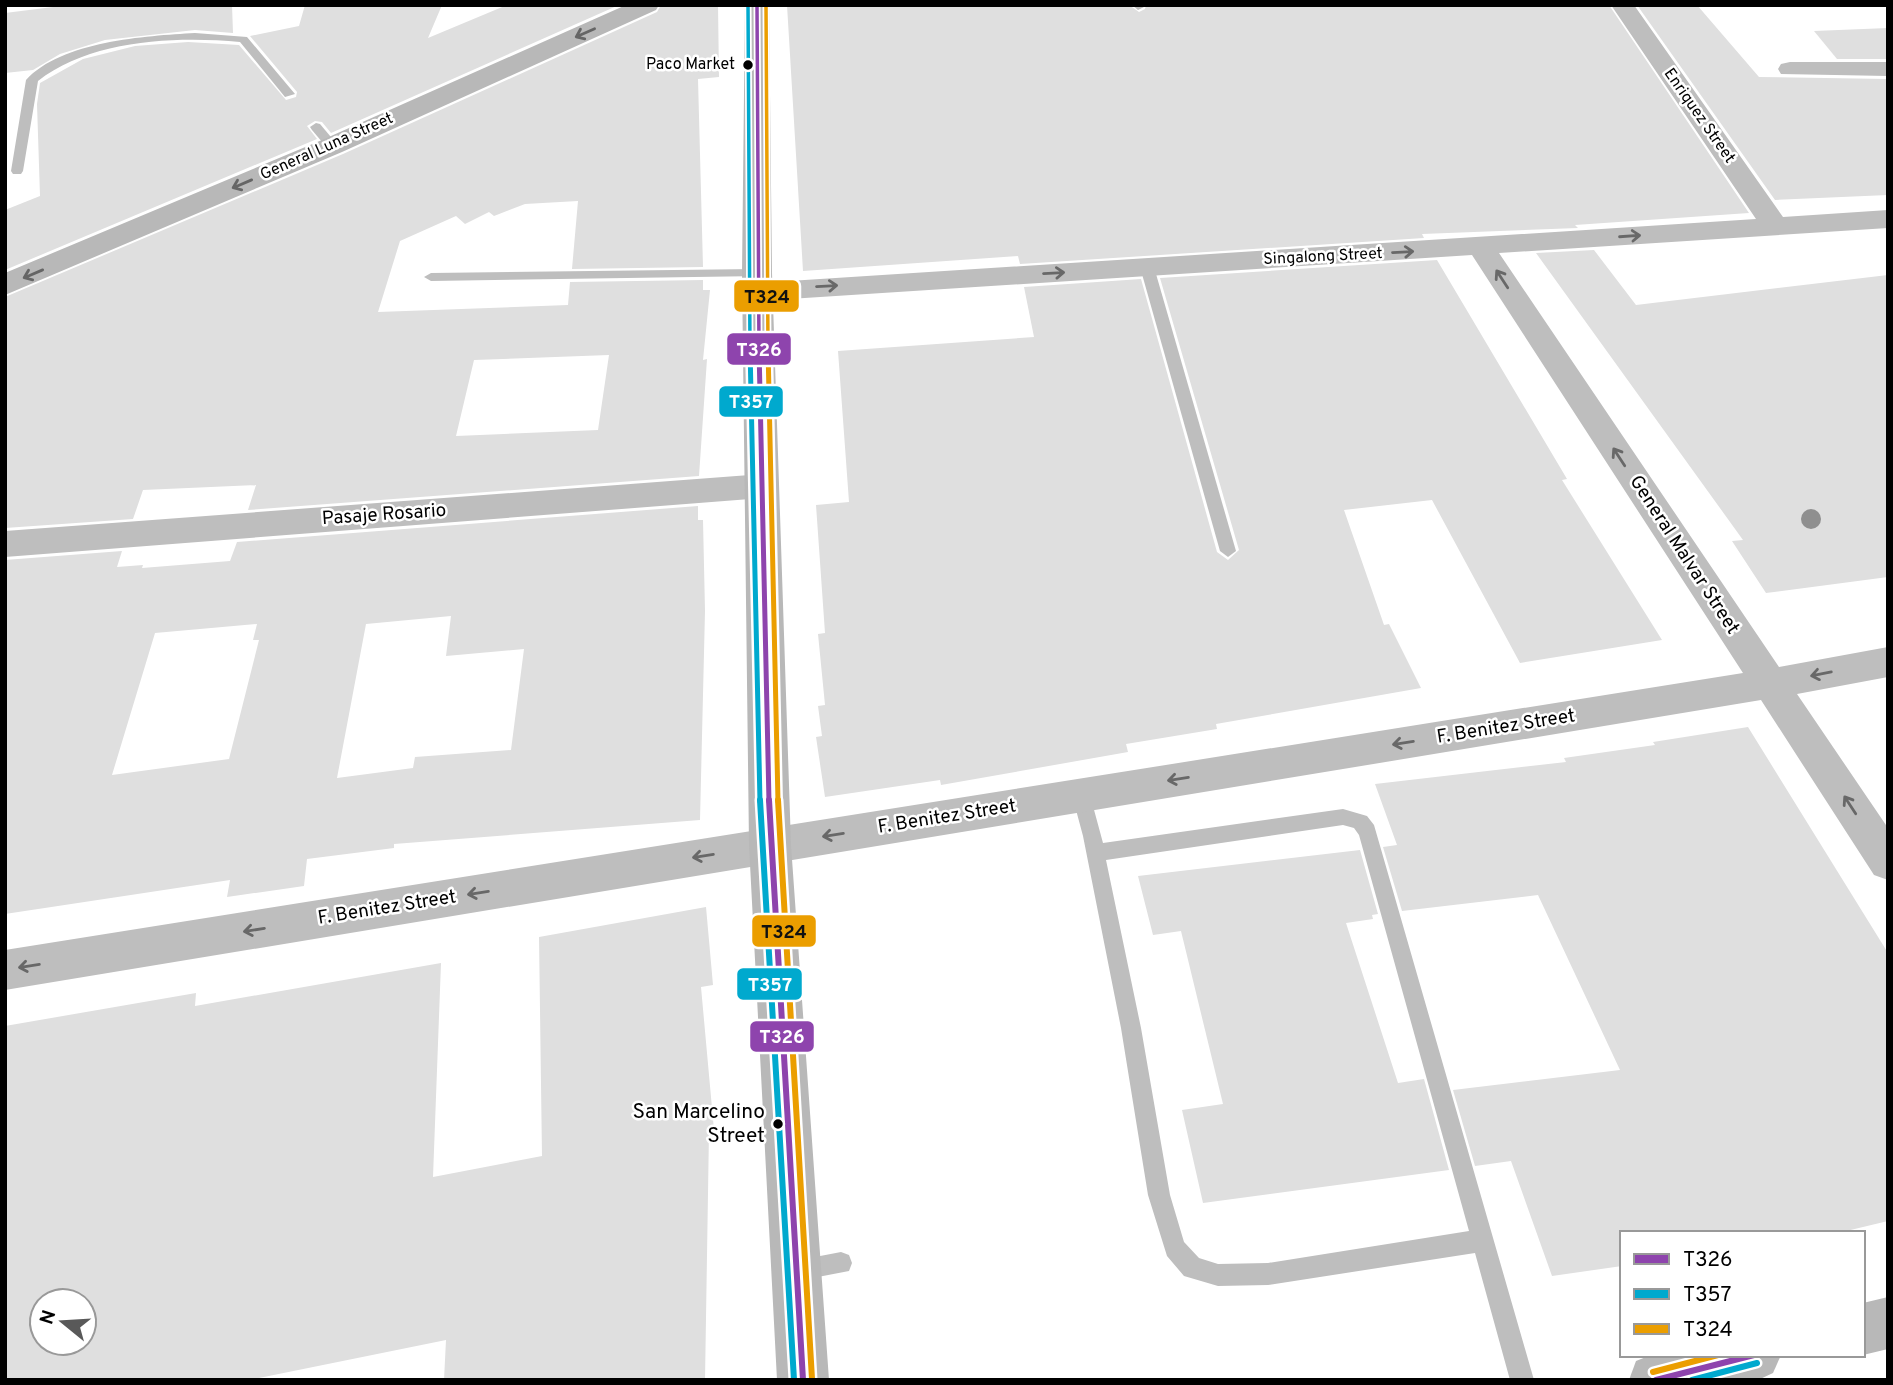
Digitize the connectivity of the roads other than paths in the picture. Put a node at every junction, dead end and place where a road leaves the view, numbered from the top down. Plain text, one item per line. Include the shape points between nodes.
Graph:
1 (647, 5) edge
2 (757, 5) edge
3 (1622, 5) edge
4 (1790, 69) dead end
5 (1888, 69) edge
6 (289, 94) dead end
7 (17, 171) dead end
8 (1888, 219) edge
9 (1775, 226) junction
10 (1481, 247) junction
11 (1147, 267) junction
12 (431, 276) dead end
13 (758, 282) junction
14 (5, 285) edge
15 (763, 486) junction
16 (5, 544) edge
17 (1228, 551) dead end
18 (1888, 662) edge
19 (1769, 684) junction
20 (1081, 795) junction
21 (770, 845) junction
22 (1095, 853) junction
23 (1888, 862) edge
24 (5, 970) edge
25 (1484, 1240) junction
26 (1888, 1323) edge
27 (1865, 1329) edge
28 (1748, 1357) edge
29 (1669, 1378) edge
30 (803, 1380) edge
31 (1522, 1380) edge

1 -> 14 main road, General Luna Street via 324,137
2 - 13 main road
3 - 9 street, Enriquez Street
4 - 5 street
6 - 7 lane via 243,39 173,38 79,54 50,65 32,80
8 - 9 street, Singalong Street
10 -> 9 street, Singalong Street
11 -> 10 street, Singalong Street
19 -> 10 street, General Malvar Street
13 -> 11 street, Singalong Street
11 - 17 lane
12 - 13 lane
13 - 15 main road
15 - 16 street, Pasaje Rosario
15 - 21 main road
18 -> 19 street, F. Benitez Street
19 -> 20 street, F. Benitez Street
23 -> 19 street, General Malvar Street
20 -> 21 street, F. Benitez Street
20 - 22 lane
21 -> 24 street, F. Benitez Street
21 - 30 main road via 819,1266
22 - 25 lane via 1343,817 1360,822 1367,831
22 - 25 lane via 1159,1195 1175,1248 1192,1268 1218,1275 1268,1275
25 - 31 lane
26 - 27 main road
28 - 29 main road

